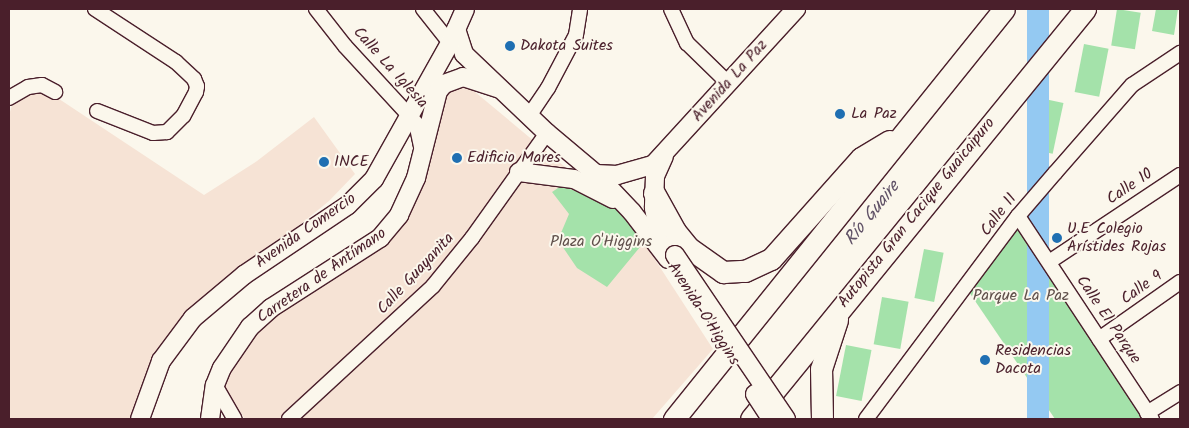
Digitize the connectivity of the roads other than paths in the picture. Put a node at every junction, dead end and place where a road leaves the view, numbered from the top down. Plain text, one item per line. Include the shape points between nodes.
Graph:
1 (95, 9) edge
2 (316, 9) edge
3 (423, 9) edge
4 (465, 9) edge
5 (580, 9) edge
6 (671, 9) edge
7 (796, 9) edge
8 (1004, 9) edge
9 (1085, 9) edge
10 (453, 36) junction
11 (1180, 53) edge
12 (728, 83) junction
13 (499, 89) junction
14 (55, 92) dead end
15 (9, 98) edge
16 (97, 111) dead end
17 (529, 116) junction
18 (410, 117) junction
19 (547, 133) junction
20 (902, 134) junction
21 (665, 154) junction
22 (422, 158) junction
23 (519, 172) junction
24 (596, 174) junction
25 (1180, 174) edge
26 (654, 193) junction
27 (632, 212) junction
28 (1018, 216) junction
29 (672, 257) junction
30 (1049, 262) junction
31 (1180, 282) edge
32 (841, 306) junction
33 (1099, 339) junction
34 (215, 385) junction
35 (1180, 392) edge
36 (1150, 416) edge
37 (140, 419) edge
38 (210, 419) edge
39 (236, 419) edge
40 (289, 419) edge
41 (674, 419) edge
42 (751, 419) edge
43 (771, 419) edge
44 (786, 419) edge
45 (822, 419) edge
46 (866, 419) edge

1 - 16 street via 176,62 194,79 196,86 183,116 167,132 154,133
2 - 18 street, Calle La Iglesia
3 - 10 street
4 - 10 main road, Avenida Comercio
5 - 17 street via 576,35
6 - 12 street via 687,43
7 - 12 main road, Avenida La Paz
8 - 20 highway
9 - 32 highway, Autopista Gran Cacique Guaicaipuro
10 - 13 main road, Avenida O'Higgins via 460,49
10 - 18 main road, Avenida Comercio
11 - 28 street, Calle 11 via 1132,85
12 - 21 main road, Avenida La Paz
13 - 17 main road, Avenida O'Higgins
13 - 22 main road, Avenida O'Higgins via 464,77 444,84 438,91
14 - 15 street via 42,85 28,87
17 - 19 main road, Avenida O'Higgins
18 - 22 street, Calle La Iglesia via 420,130
18 - 37 main road, Avenida Comercio via 374,179 348,205 244,274 193,318 161,361
19 - 23 street, Calle Guayanita
19 - 24 main road, Avenida O'Higgins
20 - 26 highway via 861,158 771,259 745,271 723,272 689,248 675,231
20 - 41 highway
21 - 24 main road, Avenida La Paz via 653,165 639,171
21 - 26 main road, Avenida La Paz via 658,166
22 - 34 main road, Carretera de Antímano via 399,215 389,228 366,248 261,317 238,341
23 - 27 main road via 574,179
23 - 40 street, Calle Guayanita via 433,286
24 - 27 main road, Avenida O'Higgins
25 - 30 street, Calle 10
26 - 29 main road, Avenida La Paz via 657,224
27 - 29 main road, Avenida O'Higgins
28 - 30 street, Calle El Parque
28 - 46 street, Calle 11
29 - 43 main road, Avenida O'Higgins, bridge
29 - 44 main road, Avenida O'Higgins, bridge
30 - 33 street, Calle El Parque
31 - 33 street, Calle 9
32 - 42 highway, Autopista Gran Cacique Guaicaipuro
32 - 45 highway via 821,369
33 - 36 street, Calle El Parque
34 - 38 main road, Carretera de Antímano
34 - 39 street
35 - 36 street

